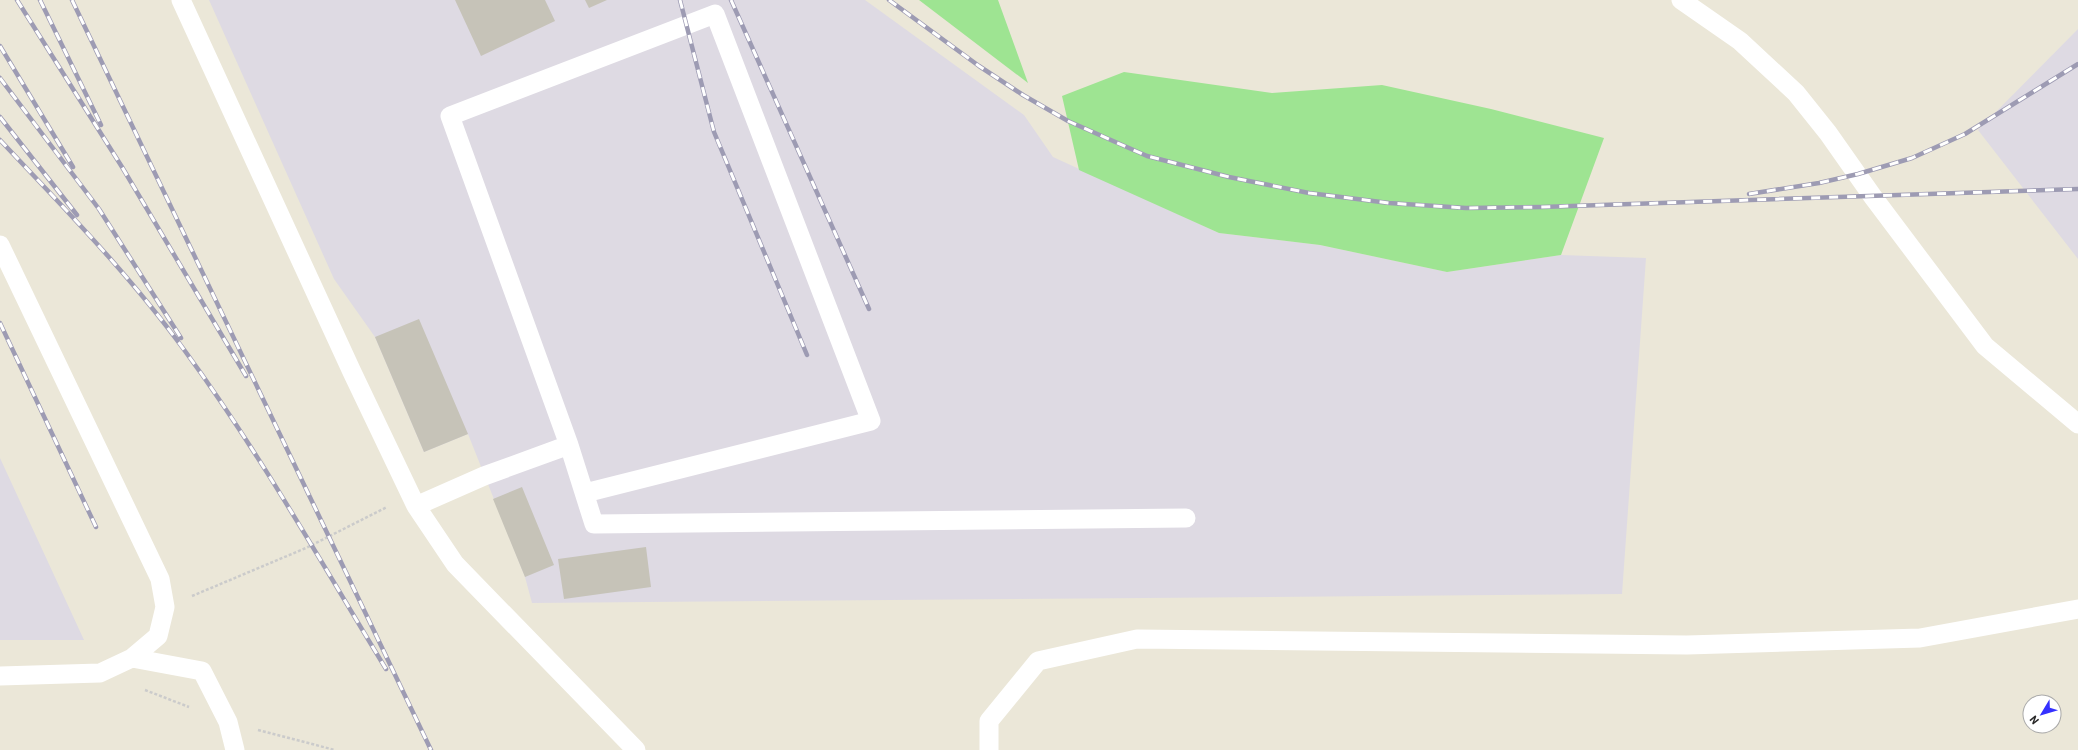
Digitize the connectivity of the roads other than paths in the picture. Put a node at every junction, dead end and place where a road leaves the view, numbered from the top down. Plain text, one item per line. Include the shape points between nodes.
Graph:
1 (181, 0) edge
2 (1681, 0) edge
3 (0, 245) edge
4 (2078, 424) edge
5 (569, 445) junction
6 (585, 493) junction
7 (414, 501) junction
8 (1186, 518) dead end
9 (2078, 609) edge
10 (132, 658) junction
11 (0, 676) edge
12 (235, 750) edge
13 (636, 750) edge
14 (989, 750) edge

1 - 7 lane
2 - 4 lane via 1740,41 1796,93 1985,346
3 - 10 lane via 160,579 165,607 158,636
5 - 6 lane
5 - 6 lane via 450,116 715,14 871,421
5 - 7 lane
6 - 8 lane via 594,524
7 - 13 lane via 455,564
9 - 14 lane via 1920,638 1687,646 1137,639 1038,661 989,721
10 - 11 lane via 100,673
10 - 12 lane via 202,671 228,722

